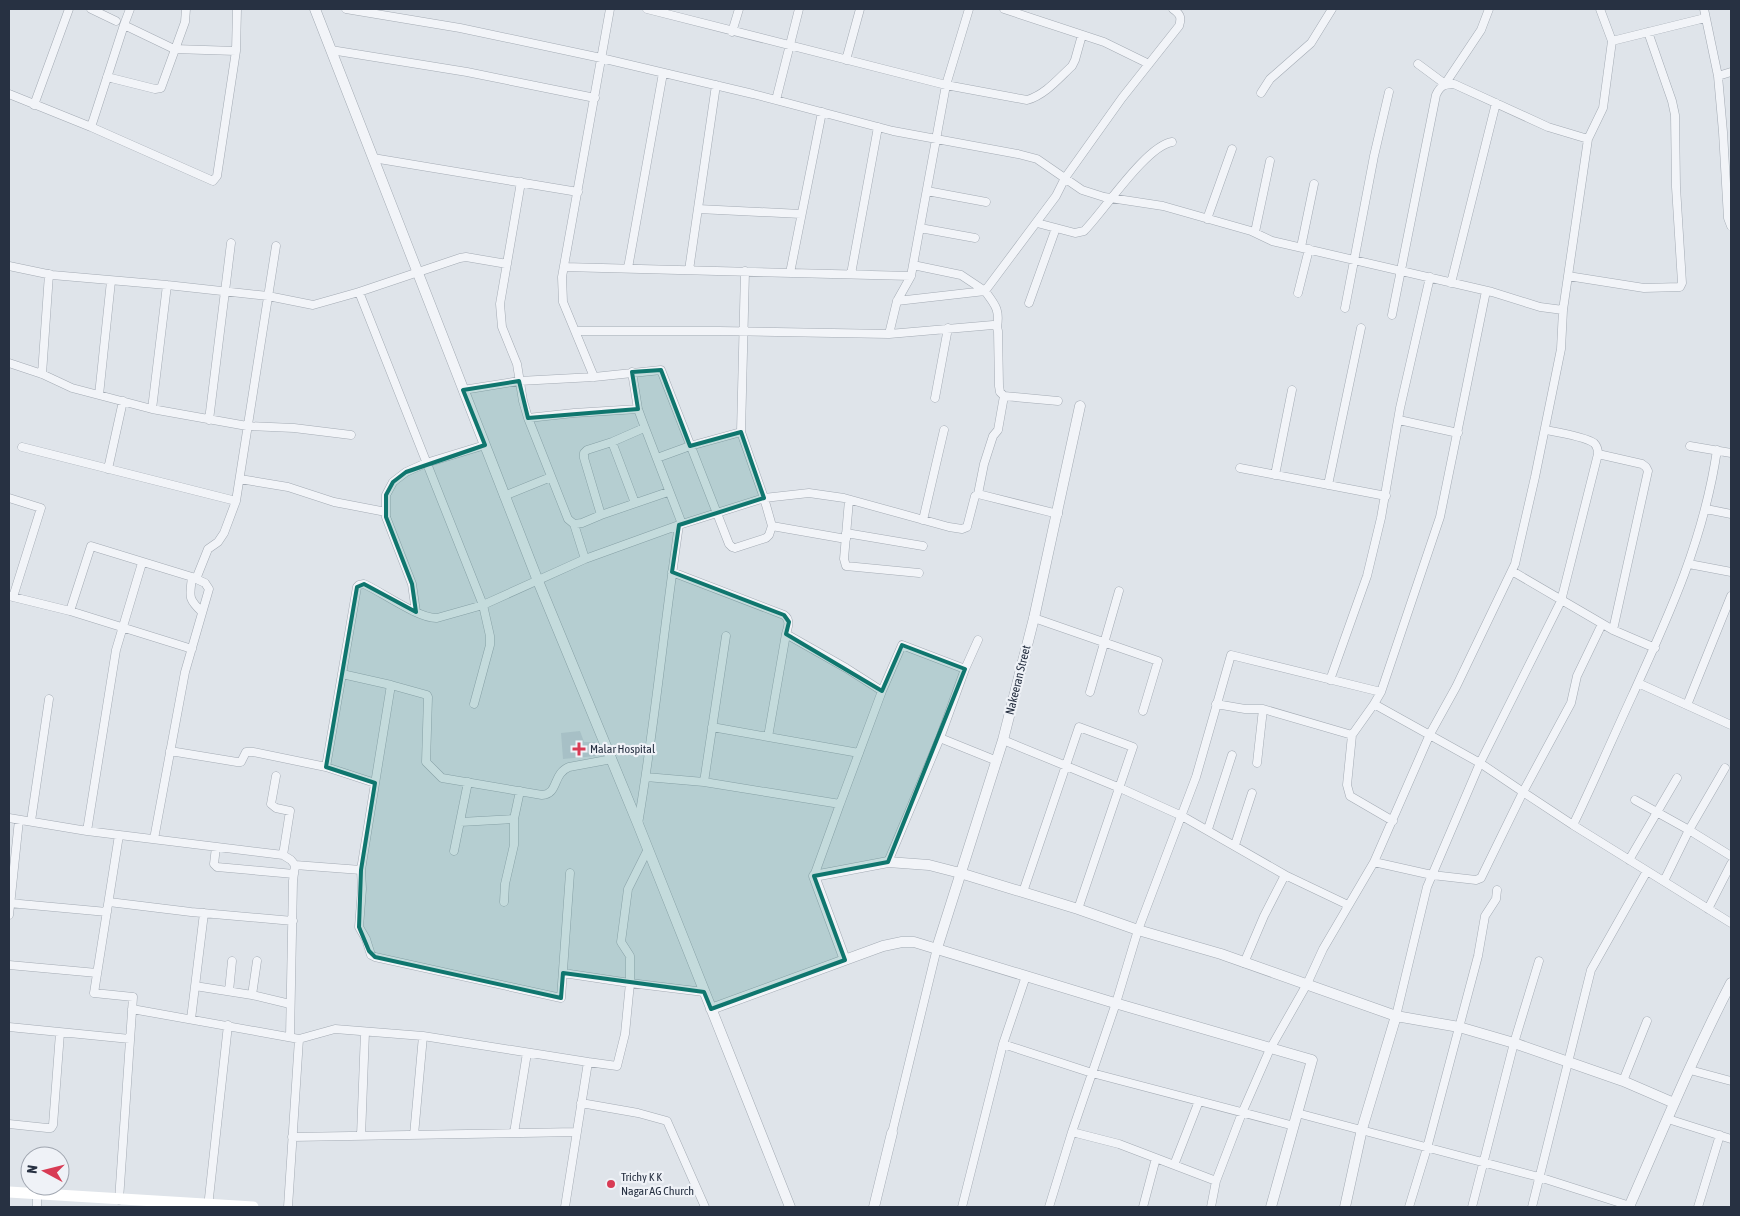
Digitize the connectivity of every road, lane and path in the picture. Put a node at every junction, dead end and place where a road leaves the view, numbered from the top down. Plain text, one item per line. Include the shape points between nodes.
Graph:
1 (69, 9) edge
2 (91, 9) edge
3 (130, 9) edge
4 (186, 9) edge
5 (237, 9) edge
6 (315, 9) edge
7 (346, 9) edge
8 (610, 9) edge
9 (647, 9) edge
10 (739, 9) edge
11 (799, 9) edge
12 (860, 9) edge
13 (968, 9) edge
14 (1004, 9) edge
15 (1173, 9) edge
16 (1332, 9) edge
17 (1489, 9) edge
18 (1600, 9) edge
19 (1704, 9) edge
20 (391, 12) edge
21 (671, 12) edge
22 (1705, 18) junction
23 (116, 21) dead end
24 (124, 25) junction
25 (732, 32) junction
26 (1648, 32) junction
27 (1082, 35) junction
28 (1612, 41) junction
29 (789, 46) junction
30 (174, 49) junction
31 (331, 50) junction
32 (236, 51) junction
33 (601, 58) junction
34 (846, 60) junction
35 (1150, 64) junction
36 (1418, 64) dead end
37 (1731, 72) edge
38 (663, 73) junction
39 (1718, 76) junction
40 (106, 77) junction
41 (1445, 84) junction
42 (946, 85) junction
43 (716, 86) junction
44 (1389, 92) dead end
45 (1261, 93) dead end
46 (9, 94) edge
47 (595, 98) junction
48 (776, 100) junction
49 (1496, 103) junction
50 (34, 105) junction
51 (822, 112) junction
52 (91, 127) junction
53 (878, 127) junction
54 (1588, 139) junction
55 (936, 140) junction
56 (1172, 142) dead end
57 (1232, 149) dead end
58 (373, 158) junction
59 (1270, 161) dead end
60 (1065, 178) junction
61 (521, 182) junction
62 (1314, 184) dead end
63 (928, 191) junction
64 (578, 192) junction
65 (1112, 198) junction
66 (986, 202) dead end
67 (698, 209) junction
68 (802, 214) junction
69 (1208, 218) junction
70 (1037, 223) junction
71 (1731, 226) edge
72 (920, 228) junction
73 (1056, 228) junction
74 (1255, 232) junction
75 (975, 238) dead end
76 (230, 243) dead end
77 (276, 246) dead end
78 (1305, 248) junction
79 (1354, 259) junction
80 (506, 264) junction
81 (913, 265) junction
82 (9, 266) edge
83 (564, 267) junction
84 (628, 268) junction
85 (690, 270) junction
86 (1401, 270) junction
87 (744, 271) junction
88 (790, 272) junction
89 (418, 273) junction
90 (49, 274) junction
91 (851, 274) junction
92 (911, 276) junction
93 (1568, 276) junction
94 (1430, 277) junction
95 (110, 281) junction
96 (1451, 283) junction
97 (167, 285) junction
98 (1486, 291) junction
99 (224, 292) junction
100 (359, 292) junction
101 (985, 292) junction
102 (1298, 293) dead end
103 (268, 296) junction
104 (897, 301) junction
105 (1028, 303) dead end
106 (1345, 308) dead end
107 (1563, 310) junction
108 (1392, 315) dead end
109 (997, 327) junction
110 (948, 328) junction
111 (1361, 328) dead end
112 (576, 331) junction
113 (743, 331) junction
114 (890, 334) junction
115 (9, 363) edge
116 (632, 372) junction
117 (42, 374) junction
118 (594, 377) junction
119 (519, 381) junction
120 (463, 390) junction
121 (1292, 390) dead end
122 (99, 395) junction
123 (1004, 396) junction
124 (935, 398) dead end
125 (123, 401) junction
126 (1058, 401) dead end
127 (1080, 406) dead end
128 (152, 409) junction
129 (638, 409) junction
130 (528, 418) junction
131 (209, 420) junction
132 (1398, 420) junction
133 (248, 426) junction
134 (644, 428) junction
135 (944, 430) dead end
136 (1546, 430) junction
137 (741, 432) junction
138 (351, 434) dead end
139 (1458, 434) junction
140 (612, 442) junction
141 (484, 445) junction
142 (690, 446) junction
143 (1690, 446) dead end
144 (22, 447) dead end
145 (1718, 450) junction
146 (1731, 453) edge
147 (1598, 454) junction
148 (657, 458) junction
149 (426, 464) junction
150 (1240, 468) dead end
151 (108, 469) junction
152 (1275, 474) junction
153 (552, 477) junction
154 (240, 479) junction
155 (1328, 485) junction
156 (668, 492) junction
157 (978, 494) junction
158 (504, 496) junction
159 (1386, 496) junction
160 (9, 498) edge
161 (764, 498) junction
162 (849, 500) junction
163 (236, 502) junction
164 (635, 503) junction
165 (1706, 509) junction
166 (386, 512) junction
167 (718, 512) junction
168 (1058, 514) junction
169 (1731, 514) edge
170 (601, 515) junction
171 (923, 520) junction
172 (574, 524) junction
173 (680, 525) junction
174 (772, 526) junction
175 (846, 536) junction
176 (923, 546) dead end
177 (585, 559) junction
178 (142, 563) junction
179 (1689, 564) junction
180 (1512, 571) junction
181 (672, 572) junction
182 (1731, 572) edge
183 (919, 573) dead end
184 (194, 578) junction
185 (538, 581) junction
186 (1119, 591) dead end
187 (1731, 596) edge
188 (11, 597) edge
189 (1561, 601) junction
190 (483, 605) junction
191 (70, 611) junction
192 (202, 612) junction
193 (416, 612) junction
194 (1034, 618) junction
195 (1602, 624) junction
196 (123, 629) junction
197 (1613, 630) junction
198 (786, 634) junction
199 (726, 636) dead end
200 (978, 640) dead end
201 (1105, 642) junction
202 (1655, 648) junction
203 (192, 649) junction
204 (965, 669) junction
205 (342, 674) junction
206 (1330, 680) junction
207 (1638, 683) junction
208 (391, 685) junction
209 (882, 691) junction
210 (1090, 692) dead end
211 (1381, 692) junction
212 (49, 699) dead end
213 (474, 704) dead end
214 (1216, 704) junction
215 (1374, 704) junction
216 (1687, 705) junction
217 (1264, 709) junction
218 (1143, 711) dead end
219 (1731, 725) edge
220 (712, 727) junction
221 (1430, 734) junction
222 (1352, 735) junction
223 (768, 737) junction
224 (940, 738) junction
225 (1003, 740) junction
226 (170, 751) junction
227 (859, 753) junction
228 (1232, 755) dead end
229 (612, 760) junction
230 (997, 761) junction
231 (1257, 763) dead end
232 (1480, 763) junction
233 (326, 766) junction
234 (1066, 766) junction
235 (1725, 768) dead end
236 (276, 776) dead end
237 (646, 777) junction
238 (1677, 778) dead end
239 (468, 782) junction
240 (704, 782) junction
241 (375, 783) junction
242 (1120, 788) junction
243 (520, 791) junction
244 (1523, 792) junction
245 (1252, 793) dead end
246 (1635, 800) dead end
247 (840, 804) junction
248 (1657, 812) junction
249 (1182, 816) junction
250 (9, 818) edge
251 (514, 819) junction
252 (19, 820) junction
253 (31, 821) junction
254 (1393, 821) junction
255 (460, 822) junction
256 (638, 824) junction
257 (1573, 825) junction
258 (1208, 829) junction
259 (1689, 830) junction
260 (87, 831) junction
261 (119, 835) junction
262 (154, 839) junction
263 (1235, 845) junction
264 (216, 847) junction
265 (12, 850) edge
266 (648, 850) junction
267 (454, 851) dead end
268 (283, 855) junction
269 (1731, 856) edge
270 (1629, 860) junction
271 (888, 862) junction
272 (1374, 862) junction
273 (1731, 864) edge
274 (295, 866) junction
275 (361, 870) junction
276 (1647, 871) junction
277 (570, 873) dead end
278 (960, 873) junction
279 (294, 874) junction
280 (1285, 874) junction
281 (1432, 875) junction
282 (814, 876) junction
283 (1664, 881) junction
284 (1497, 890) dead end
285 (1023, 892) junction
286 (109, 902) junction
287 (504, 902) dead end
288 (10, 903) edge
289 (1348, 905) junction
290 (1078, 909) junction
291 (1708, 909) junction
292 (107, 912) junction
293 (204, 913) junction
294 (9, 915) edge
295 (292, 921) junction
296 (1731, 923) edge
297 (1138, 930) junction
298 (937, 948) junction
299 (845, 960) junction
300 (232, 961) dead end
301 (257, 961) dead end
302 (1538, 961) dead end
303 (1244, 963) junction
304 (9, 965) edge
305 (98, 973) junction
306 (564, 973) junction
307 (1026, 976) junction
308 (630, 983) junction
309 (1731, 983) edge
310 (1307, 984) junction
311 (195, 986) junction
312 (230, 991) junction
313 (704, 992) junction
314 (252, 995) junction
315 (133, 997) junction
316 (1727, 1000) edge
317 (1116, 1003) junction
318 (290, 1004) junction
319 (132, 1009) junction
320 (711, 1009) junction
321 (146, 1012) junction
322 (1396, 1016) junction
323 (191, 1019) junction
324 (1648, 1020) dead end
325 (228, 1025) junction
326 (9, 1027) edge
327 (1459, 1027) junction
328 (60, 1032) junction
329 (365, 1032) junction
330 (423, 1036) junction
331 (290, 1037) junction
332 (130, 1039) junction
333 (300, 1039) junction
334 (1514, 1043) junction
335 (1003, 1044) junction
336 (1270, 1049) junction
337 (527, 1053) junction
338 (588, 1062) junction
339 (1567, 1062) junction
340 (1690, 1070) junction
341 (1092, 1073) junction
342 (1623, 1081) junction
343 (1731, 1081) edge
344 (1199, 1101) junction
345 (1674, 1103) junction
346 (581, 1104) junction
347 (1242, 1113) junction
348 (1297, 1113) junction
349 (1668, 1119) junction
350 (9, 1124) edge
351 (1294, 1126) junction
352 (1362, 1130) junction
353 (577, 1132) junction
354 (1072, 1132) junction
355 (514, 1133) junction
356 (892, 1133) joint
357 (414, 1135) junction
358 (1720, 1135) junction
359 (361, 1136) junction
360 (292, 1137) junction
361 (1731, 1139) edge
362 (1427, 1148) junction
363 (1156, 1158) junction
364 (1483, 1163) junction
365 (1174, 1165) junction
366 (1539, 1176) junction
367 (1216, 1181) junction
368 (54, 1196) edge
369 (119, 1204) edge
370 (209, 1206) edge
371 (253, 1207) edge
372 (288, 1207) edge
373 (565, 1207) edge
374 (705, 1207) edge
375 (790, 1207) edge
376 (874, 1207) edge
377 (962, 1207) edge
378 (1049, 1207) edge
379 (1143, 1207) edge
380 (1211, 1207) edge
381 (1271, 1207) edge
382 (1345, 1207) edge
383 (1409, 1207) edge
384 (1472, 1207) edge
385 (1532, 1207) edge
386 (1629, 1207) edge
387 (1698, 1207) edge

1 - 50 street
2 - 23 street
3 - 24 street
4 - 30 street via 185,22
5 - 32 street
6 - 31 street
7 - 20 street
8 - 33 street
9 - 21 street
10 - 25 street
11 - 29 street
12 - 34 street
13 - 42 street
14 - 27 street
15 - 35 street via 1180,14 1179,26
16 - 45 street via 1311,43 1270,79
17 - 41 street via 1481,30
18 - 28 street
19 - 22 street
20 - 33 street
21 - 25 street
22 - 26 street
22 - 39 street
24 - 30 street
24 - 40 street
25 - 29 street
26 - 28 street
26 - 93 street via 1675,114 1676,204 1682,283 1680,287 1659,289
27 - 35 street
27 - 42 street via 1072,66 1034,98 1020,99
28 - 54 street via 1603,108
29 - 34 street
29 - 48 street
30 - 32 street
30 - 40 street via 161,88
31 - 47 street via 466,72
31 - 58 street
32 - 52 street via 217,176 213,181
33 - 38 street
33 - 47 street
34 - 42 street
35 - 60 street
36 - 41 street
37 - 39 street
38 - 43 street
38 - 84 street
39 - 71 street
40 - 52 street
41 - 49 street via 1454,84
41 - 86 street via 1436,95
42 - 55 street
43 - 48 street
43 - 67 street
44 - 79 street
46 - 50 street
47 - 64 street
48 - 51 street
49 - 54 street via 1548,127
49 - 96 street
50 - 52 street
51 - 53 street
51 - 68 street
53 - 55 street
53 - 91 street
54 - 93 street
55 - 60 street via 1037,159
55 - 63 street
56 - 65 street via 1144,161
57 - 69 street
58 - 61 street
58 - 89 street
59 - 74 street
60 - 65 street via 1082,190
60 - 70 street
61 - 64 street
61 - 80 street
62 - 78 street
63 - 66 street
63 - 72 street
64 - 83 street
65 - 69 street via 1163,206
65 - 73 street via 1084,231 1075,233
67 - 68 street
67 - 85 street
68 - 88 street
69 - 74 street
70 - 73 street
70 - 101 street
72 - 75 street
72 - 81 street
73 - 105 street
74 - 78 street
76 - 99 street
77 - 103 street
78 - 79 street
78 - 102 street
79 - 86 street
79 - 106 street
80 - 89 street via 466,257
80 - 119 street via 500,304 502,327
81 - 92 street
81 - 101 street via 961,275
82 - 90 street
83 - 84 street
83 - 112 street via 563,302
84 - 85 street
85 - 87 street
86 - 94 street
86 - 108 street
87 - 88 street
87 - 113 street
88 - 91 street
89 - 100 street
89 - 120 street
90 - 95 street
90 - 117 street
91 - 92 street
92 - 104 street
93 - 107 street
94 - 96 street
94 - 132 street
95 - 97 street
95 - 122 street
96 - 98 street
97 - 99 street
97 - 128 street
98 - 107 street via 1540,307
98 - 139 street
99 - 103 street
99 - 131 street
100 - 103 street via 313,305
100 - 149 street
101 - 104 street
101 - 109 street via 997,309
103 - 133 street
104 - 114 street
107 - 136 street via 1561,349
109 - 110 street via 988,324
109 - 123 street via 999,386
110 - 114 street
110 - 124 street
111 - 155 street
112 - 113 street
112 - 118 street
113 - 114 street
113 - 137 street
115 - 117 street
116 - 118 street
116 - 129 street
116 - 142 street via 661,370
117 - 122 street via 72,388
118 - 119 street
119 - 120 street
119 - 130 street
120 - 141 street
121 - 152 street
122 - 125 street
123 - 126 street
123 - 157 street via 998,430 984,464
125 - 128 street
125 - 151 street
127 - 168 street, Nakeeran Street
128 - 131 street
129 - 130 street
129 - 134 street
130 - 153 street
131 - 133 street
132 - 139 street
132 - 159 street
133 - 138 street
133 - 154 street
134 - 140 street
134 - 148 street
135 - 171 street
136 - 147 street via 1588,440 1595,444
136 - 180 street
137 - 142 street
137 - 161 street
139 - 211 street via 1440,517
140 - 164 street
140 - 170 street via 584,453
141 - 149 street
141 - 158 street
142 - 148 street
142 - 167 street
143 - 145 street
144 - 151 street
145 - 146 street
145 - 165 street
147 - 189 street
147 - 197 street via 1642,464 1648,471
148 - 156 street
149 - 166 street via 406,472 393,482 386,495
149 - 190 street
150 - 152 street
151 - 163 street
152 - 155 street
153 - 158 street
153 - 172 street via 568,519
154 - 163 street
154 - 166 street via 288,487 334,502
155 - 159 street
156 - 164 street
156 - 173 street
157 - 168 street
157 - 171 street via 967,527 949,527
158 - 185 street
159 - 206 street via 1367,576
160 - 188 street via 41,508
161 - 162 street via 809,493
161 - 167 street
161 - 174 street
162 - 171 street
162 - 175 street
163 - 184 street via 224,533 208,549
164 - 170 street
165 - 169 street
165 - 179 street
166 - 193 street via 412,584
167 - 173 street
167 - 174 street via 735,548 766,538
168 - 194 street, Nakeeran Street
170 - 172 street
172 - 177 street
173 - 177 street
173 - 181 street
174 - 175 street
175 - 176 street
175 - 183 street via 846,566
177 - 185 street
178 - 184 street
178 - 191 street via 91,546
178 - 196 street
179 - 182 street
179 - 202 street
180 - 189 street
180 - 221 street
181 - 198 street via 784,614 789,622
181 - 237 street
184 - 192 street via 190,596 192,603
184 - 192 street via 209,589
185 - 190 street
185 - 229 street
186 - 201 street
187 - 216 street
188 - 191 street
189 - 195 street
189 - 232 street
190 - 193 street via 438,618
190 - 213 street via 490,645
191 - 196 street
192 - 203 street
193 - 205 street via 360,584
194 - 201 street
194 - 225 street, Nakeeran Street
195 - 197 street
195 - 244 street via 1577,676 1571,703
196 - 203 street
196 - 260 street via 112,667
197 - 202 street
198 - 209 street
198 - 223 street
199 - 220 street
200 - 204 street
201 - 210 street
201 - 218 street via 1158,662
202 - 207 street
203 - 226 street
204 - 209 street via 902,645
204 - 224 street
205 - 208 street
205 - 233 street
206 - 211 street
206 - 214 street via 1231,655
207 - 216 street
207 - 257 street
208 - 239 street via 428,697 426,762 442,778
208 - 241 street
209 - 227 street
211 - 215 street
212 - 253 street
214 - 217 street
214 - 249 street
215 - 221 street
215 - 222 street
216 - 219 street
217 - 222 street
217 - 231 street
220 - 223 street
220 - 240 street
221 - 232 street
221 - 254 street
222 - 254 street via 1347,785 1350,796
223 - 227 street
224 - 230 street
224 - 271 street
225 - 230 street, Nakeeran Street
225 - 234 street
226 - 233 street via 237,762 241,762 248,751
226 - 262 street
227 - 247 street
228 - 258 street
229 - 243 street via 563,769 548,795
229 - 256 street
230 - 278 street, Nakeeran Street
232 - 244 street
232 - 281 street
233 - 241 street
234 - 242 street
234 - 242 street via 1079,727 1133,747
234 - 285 street
235 - 259 street
236 - 268 street via 271,804 290,811
237 - 240 street
237 - 256 street
238 - 248 street
239 - 243 street
239 - 255 street
240 - 247 street
241 - 275 street
242 - 249 street
242 - 290 street
243 - 251 street
244 - 257 street
244 - 281 street via 1481,878
245 - 263 street
246 - 248 street
247 - 282 street
248 - 259 street
248 - 270 street
249 - 258 street
249 - 297 street
250 - 252 street
251 - 255 street
251 - 287 street via 514,845
252 - 253 street
252 - 265 street
253 - 260 street
254 - 272 street
255 - 267 street
256 - 266 street
257 - 270 street
258 - 263 street
259 - 269 street
259 - 283 street
260 - 261 street
261 - 262 street
261 - 286 street
262 - 264 street
263 - 280 street
264 - 268 street
264 - 279 street via 214,864 217,867
265 - 288 street
266 - 308 street via 628,889 622,933 621,942 630,956
266 - 313 street
268 - 274 street
270 - 276 street
271 - 278 street via 929,865
271 - 282 street
272 - 281 street
272 - 289 street
273 - 291 street
274 - 275 street
274 - 279 street
275 - 306 street via 359,927 375,957 561,998
276 - 283 street
276 - 339 street via 1591,970
277 - 306 street
278 - 285 street
278 - 298 street, Nakeeran Street
279 - 295 street
280 - 289 street
280 - 303 street
281 - 322 street
282 - 299 street
283 - 291 street
284 - 327 street via 1496,899 1486,916
285 - 290 street
286 - 292 street
286 - 293 street
288 - 292 street
288 - 294 street
289 - 310 street
290 - 297 street
291 - 296 street
292 - 305 street
293 - 295 street
293 - 311 street
295 - 318 street
297 - 303 street
297 - 317 street
298 - 299 street via 902,942
298 - 307 street
298 - 356 street
299 - 320 street
300 - 312 street
301 - 314 street
302 - 334 street
303 - 310 street
304 - 305 street
305 - 315 street via 94,993
306 - 308 street
307 - 317 street
307 - 335 street
308 - 313 street
308 - 338 street via 625,1034 617,1066
309 - 316 street
310 - 322 street
310 - 336 street
311 - 312 street
311 - 323 street
312 - 314 street
313 - 320 street
314 - 318 street
315 - 319 street
315 - 321 street
316 - 340 street
317 - 336 street
317 - 341 street
318 - 331 street
319 - 321 street
319 - 332 street
320 - 375 street
321 - 323 street
322 - 327 street
322 - 352 street
323 - 325 street
324 - 342 street
325 - 331 street
325 - 370 street
326 - 328 street
327 - 334 street
327 - 362 street
328 - 332 street
328 - 350 street via 53,1125 47,1128
329 - 330 street
329 - 333 street via 334,1029
329 - 359 street
330 - 337 street
330 - 357 street
331 - 333 street
332 - 369 street
333 - 360 street
334 - 339 street
334 - 364 street
335 - 341 street
335 - 377 street
336 - 347 street
336 - 348 street via 1312,1060
337 - 338 street
337 - 355 street
338 - 346 street
339 - 342 street
339 - 366 street
340 - 343 street
340 - 345 street
341 - 344 street
341 - 354 street
342 - 345 street
344 - 347 street
344 - 365 street
345 - 349 street
346 - 353 street
346 - 374 street via 668,1121
347 - 351 street
347 - 367 street
348 - 351 street
348 - 352 street
349 - 358 street
349 - 386 street
351 - 381 street
352 - 362 street
352 - 382 street
353 - 355 street
353 - 373 street
354 - 363 street
354 - 378 street
355 - 357 street
356 - 376 street
357 - 359 street
358 - 361 street
358 - 387 street
359 - 360 street
360 - 372 street
362 - 364 street
362 - 383 street
363 - 365 street
363 - 379 street
364 - 366 street
364 - 384 street
365 - 367 street
366 - 385 street
366 - 386 street
367 - 380 street
368 - 369 main road
369 - 370 main road
370 - 371 main road

